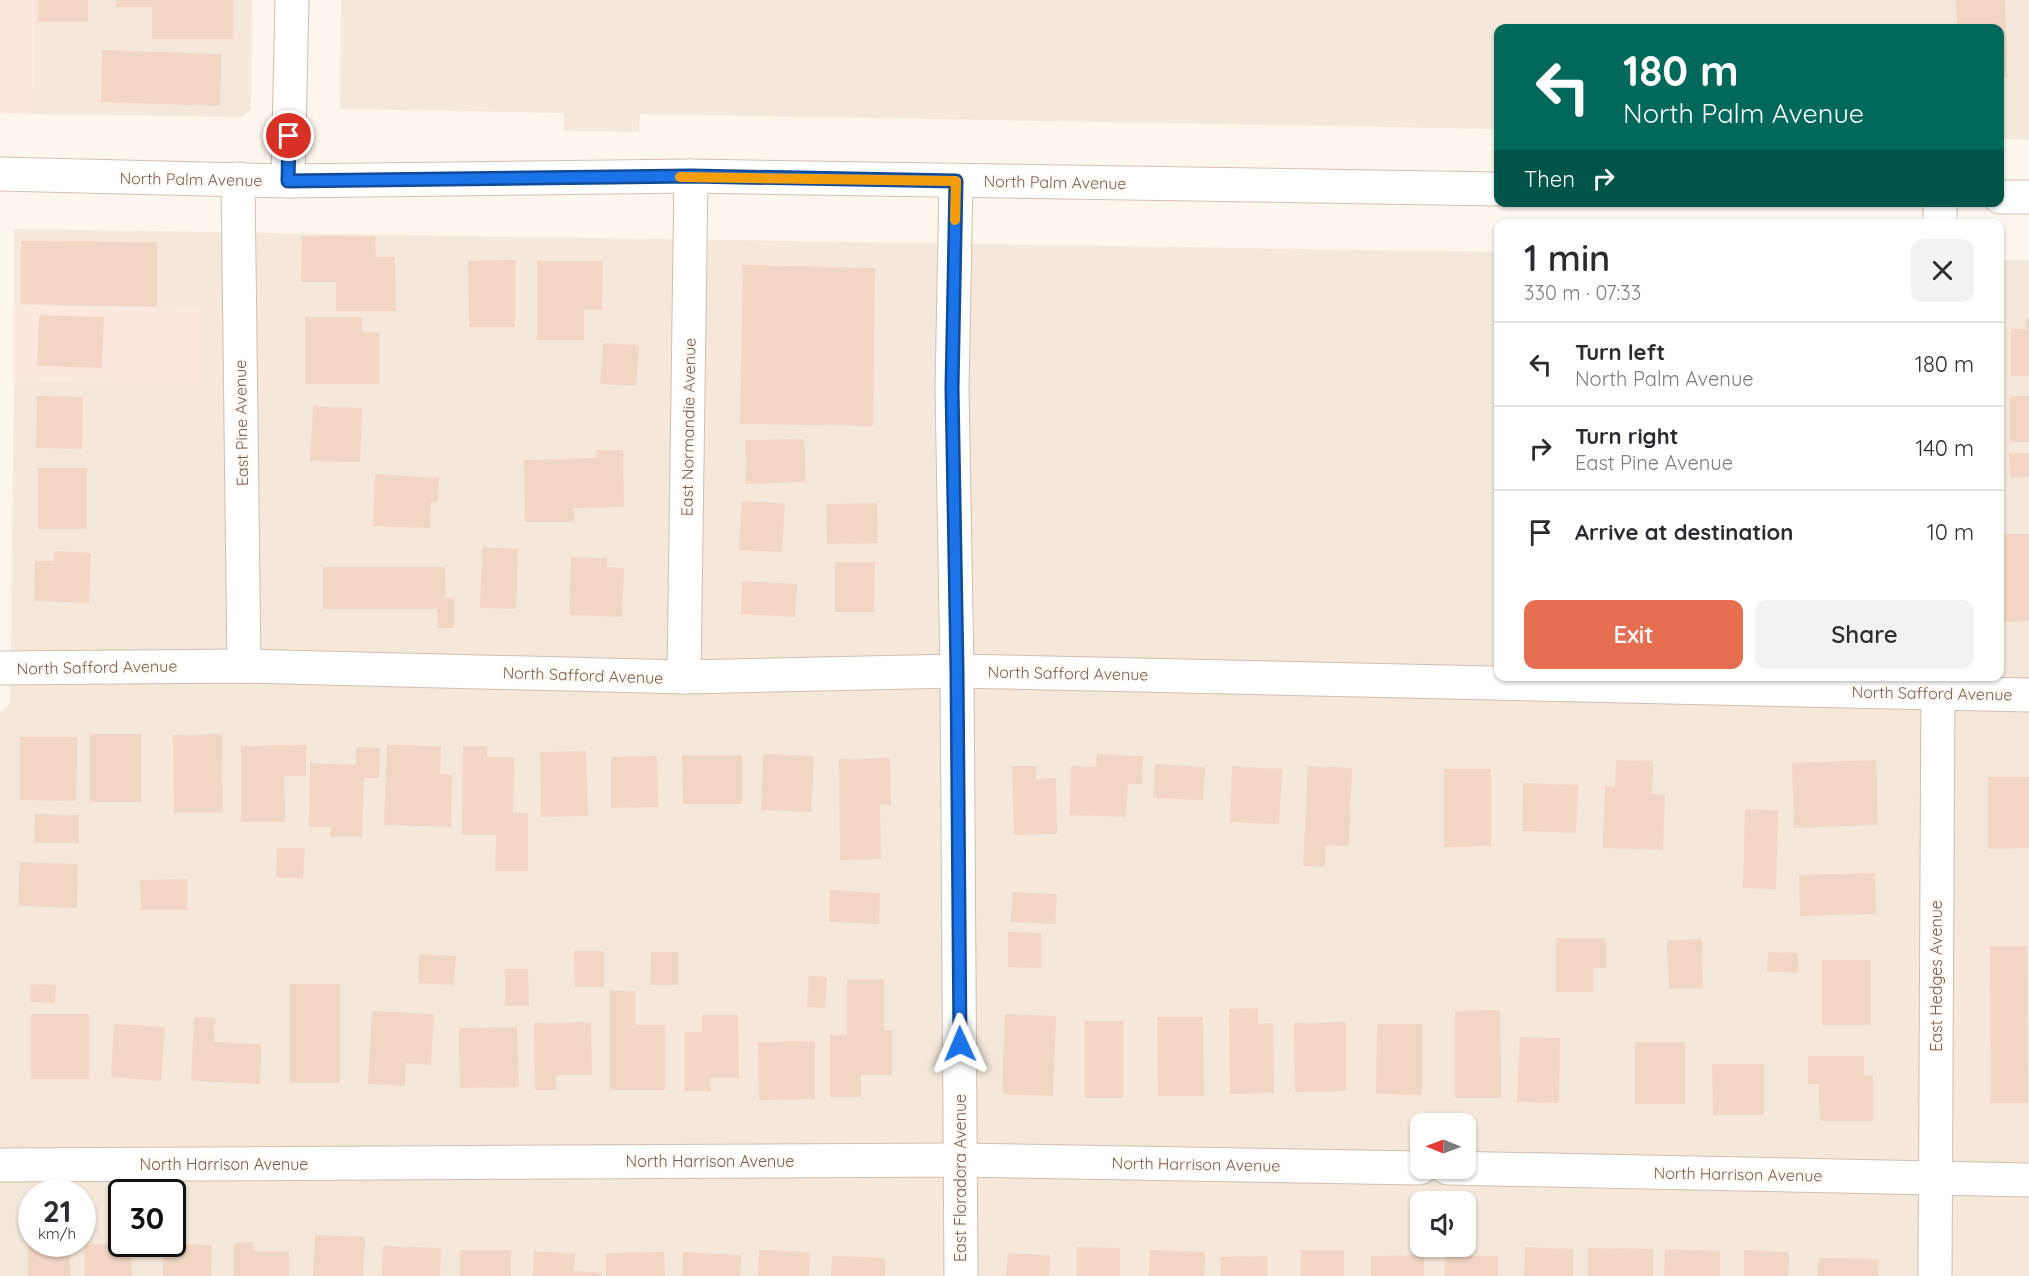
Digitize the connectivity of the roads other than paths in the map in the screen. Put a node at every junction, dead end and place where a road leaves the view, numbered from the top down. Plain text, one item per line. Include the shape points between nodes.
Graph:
1 (292, 0) edge
2 (0, 174) edge
3 (691, 176) junction
4 (238, 179) junction
5 (288, 181) junction
6 (956, 181) junction
7 (1494, 189) edge
8 (2004, 196) edge
9 (2029, 197) edge
10 (244, 666) junction
11 (0, 668) edge
12 (957, 671) junction
13 (684, 677) junction
14 (1494, 679) edge
15 (1658, 681) edge
16 (1938, 685) edge
17 (2029, 695) edge
18 (961, 1160) junction
19 (0, 1165) edge
20 (1410, 1168) edge
21 (1476, 1169) edge
22 (1935, 1177) junction
23 (2029, 1180) edge
24 (961, 1276) edge
25 (1935, 1276) edge

1 - 5 street
2 - 4 street, North Palm Avenue
3 - 5 street, North Palm Avenue
3 - 6 street, North Palm Avenue
3 - 13 street, East Normandie Avenue
4 - 5 street, North Palm Avenue
4 - 10 street, East Pine Avenue
6 - 7 street, North Palm Avenue
6 - 12 street, East Floradora Avenue via 952,388
8 - 9 street
10 - 11 street, North Safford Avenue
10 - 13 street, North Safford Avenue
12 - 13 street, North Safford Avenue
12 - 14 street, North Safford Avenue
12 - 18 street, East Floradora Avenue
15 - 16 street, North Safford Avenue
16 - 17 street, North Safford Avenue
16 - 22 street, East Hedges Avenue
18 - 19 street, North Harrison Avenue
18 - 20 street, North Harrison Avenue
18 - 24 street, East Floradora Avenue
21 - 22 street, North Harrison Avenue
22 - 23 street, North Harrison Avenue
22 - 25 street, East Hedges Avenue

